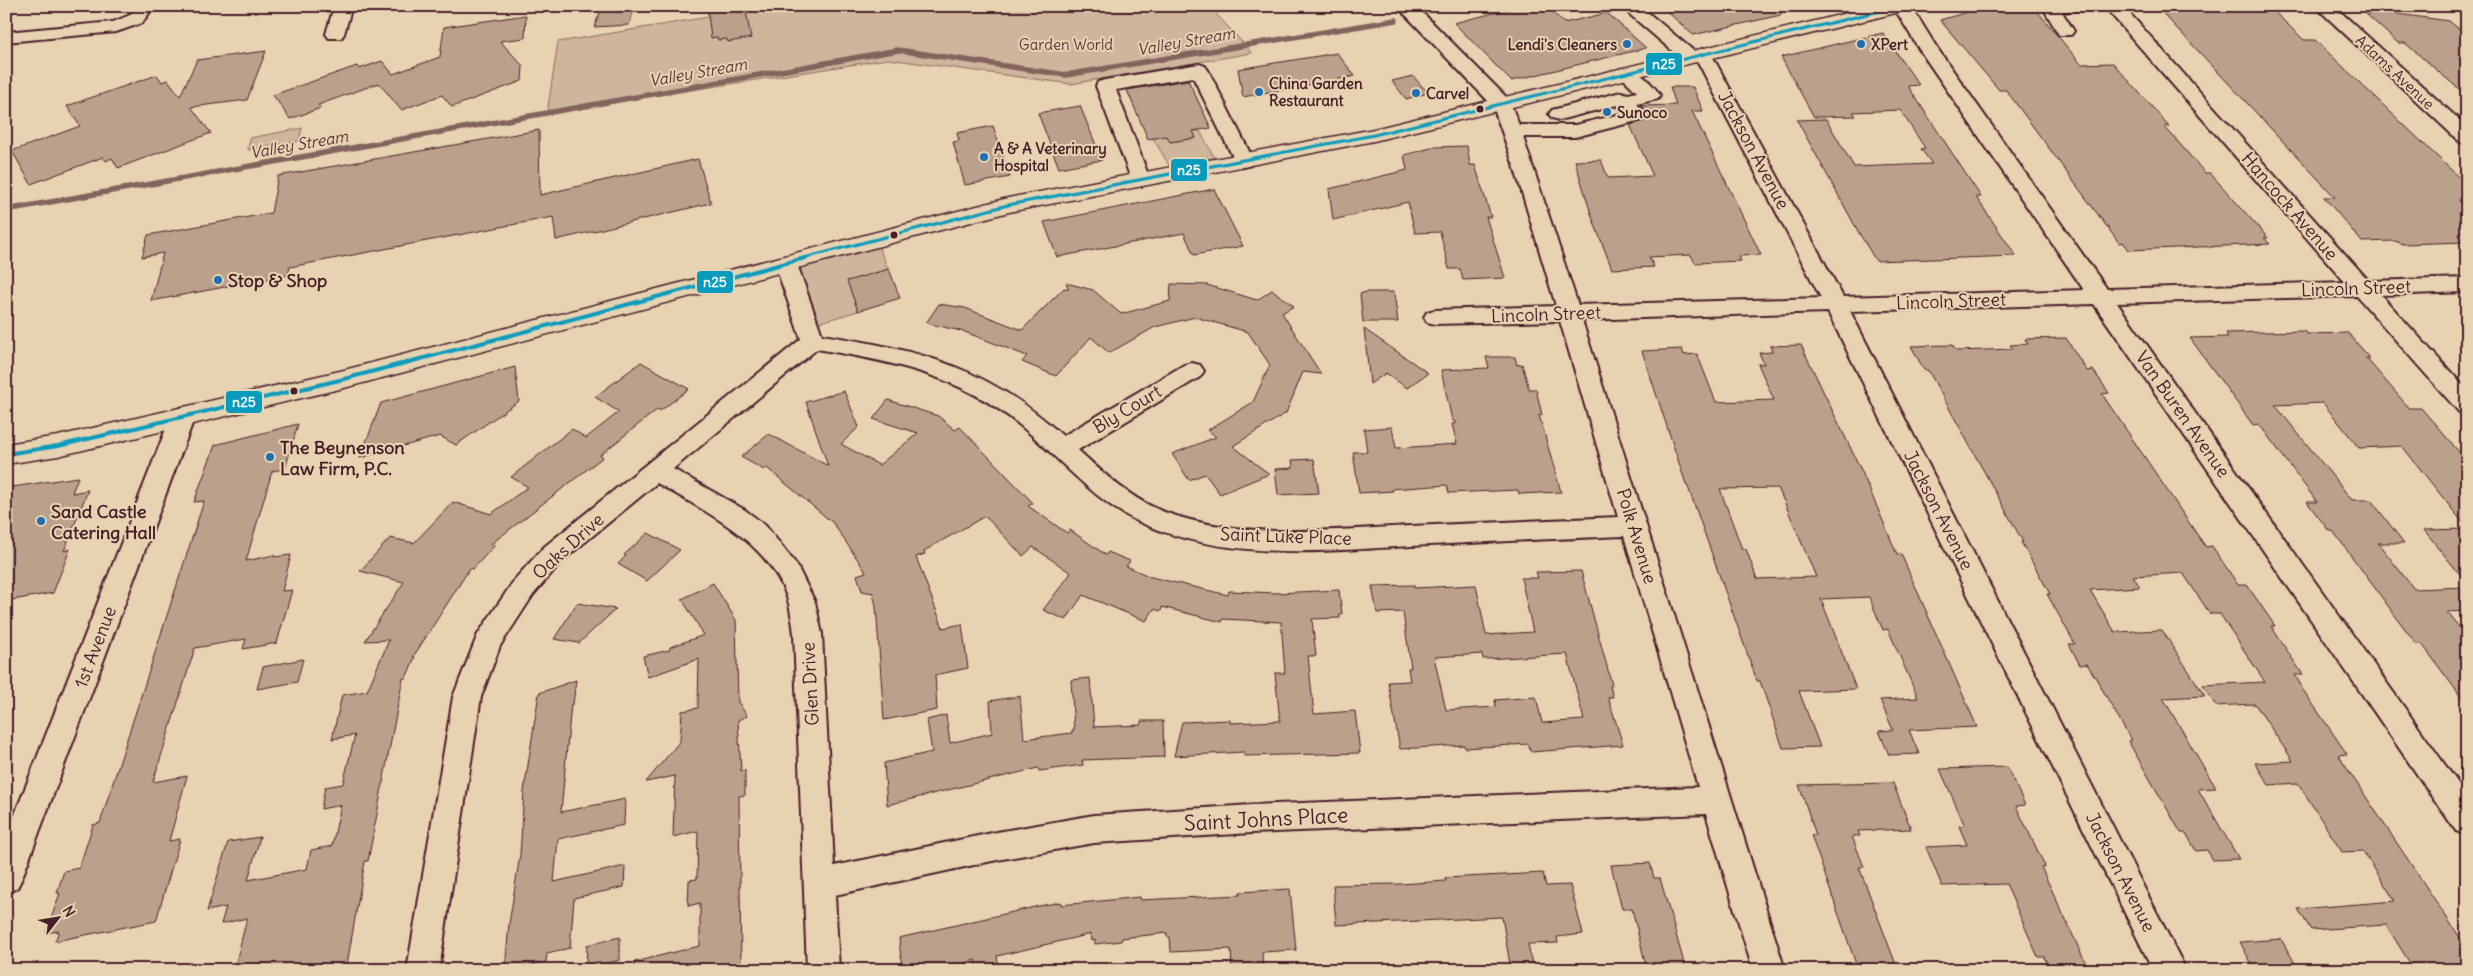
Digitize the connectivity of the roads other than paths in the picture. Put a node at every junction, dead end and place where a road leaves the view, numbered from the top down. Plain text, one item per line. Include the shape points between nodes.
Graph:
1 (145, 6) edge
2 (343, 6) edge
3 (1406, 6) edge
4 (1629, 6) edge
5 (1902, 6) edge
6 (2070, 6) edge
7 (2113, 6) edge
8 (2324, 6) edge
9 (1857, 11) edge
10 (2065, 30) dead end
11 (335, 34) dead end
12 (6, 37) edge
13 (1696, 56) junction
14 (1627, 73) junction
15 (1542, 94) junction
16 (1624, 101) junction
17 (1502, 104) junction
18 (1559, 114) junction
19 (1512, 131) junction
20 (1575, 131) junction
21 (2467, 138) edge
22 (1244, 161) junction
23 (1140, 180) junction
24 (786, 264) junction
25 (2467, 285) edge
26 (2362, 288) junction
27 (2100, 296) junction
28 (1836, 304) junction
29 (1568, 313) junction
30 (1435, 317) dead end
31 (813, 341) junction
32 (1192, 371) dead end
33 (2467, 406) edge
34 (183, 416) junction
35 (1062, 448) junction
36 (6, 454) edge
37 (655, 470) junction
38 (1634, 526) junction
39 (1718, 800) junction
40 (2467, 821) edge
41 (6, 878) edge
42 (820, 884) junction
43 (423, 970) edge
44 (823, 970) edge
45 (1769, 970) edge
46 (2170, 970) edge

1 - 12 street via 136,19 126,24 80,32
2 - 11 street
3 - 17 street
4 - 13 street
5 - 9 main road
5 - 27 street, Van Buren Avenue via 1928,49
6 - 10 street via 2050,8
7 - 26 street, Hancock Avenue
8 - 21 street, Adams Avenue
9 - 13 main road
13 - 14 main road
13 - 28 street, Jackson Avenue
14 - 15 main road
14 - 16 street via 1650,95
15 - 17 main road
15 - 18 street
16 - 18 street via 1621,98
16 - 20 street via 1638,115
17 - 19 street, Polk Avenue
17 - 22 main road via 1365,137
18 - 20 street
19 - 20 street
19 - 29 street, Polk Avenue
22 - 23 main road
22 - 23 street via 1199,70 1104,86
23 - 24 main road via 1008,205
24 - 31 street
24 - 34 main road via 344,379
25 - 26 street, Lincoln Street
26 - 27 street, Lincoln Street
26 - 33 street, Hancock Avenue
27 - 28 street, Lincoln Street
27 - 40 street, Van Buren Avenue
28 - 29 street, Lincoln Street
28 - 46 street, Jackson Avenue
29 - 30 street, Lincoln Street
29 - 38 street, Polk Avenue
31 - 35 street, Saint Luke Place via 885,353 958,374 993,393
31 - 37 street, Oaks Drive
32 - 35 street, Bly Court
34 - 36 main road via 58,446
34 - 41 street, 1st Avenue
35 - 38 street, Saint Luke Place via 1104,489 1155,518 1191,530 1241,538 1327,540
37 - 42 street, Glen Drive via 756,532 783,564 802,602 808,634
37 - 43 street, Oaks Drive via 553,554 524,587 488,642 467,697
38 - 39 street, Polk Avenue
39 - 42 street, Saint Johns Place via 1094,829
39 - 45 street, Polk Avenue
42 - 44 street, Glen Drive

